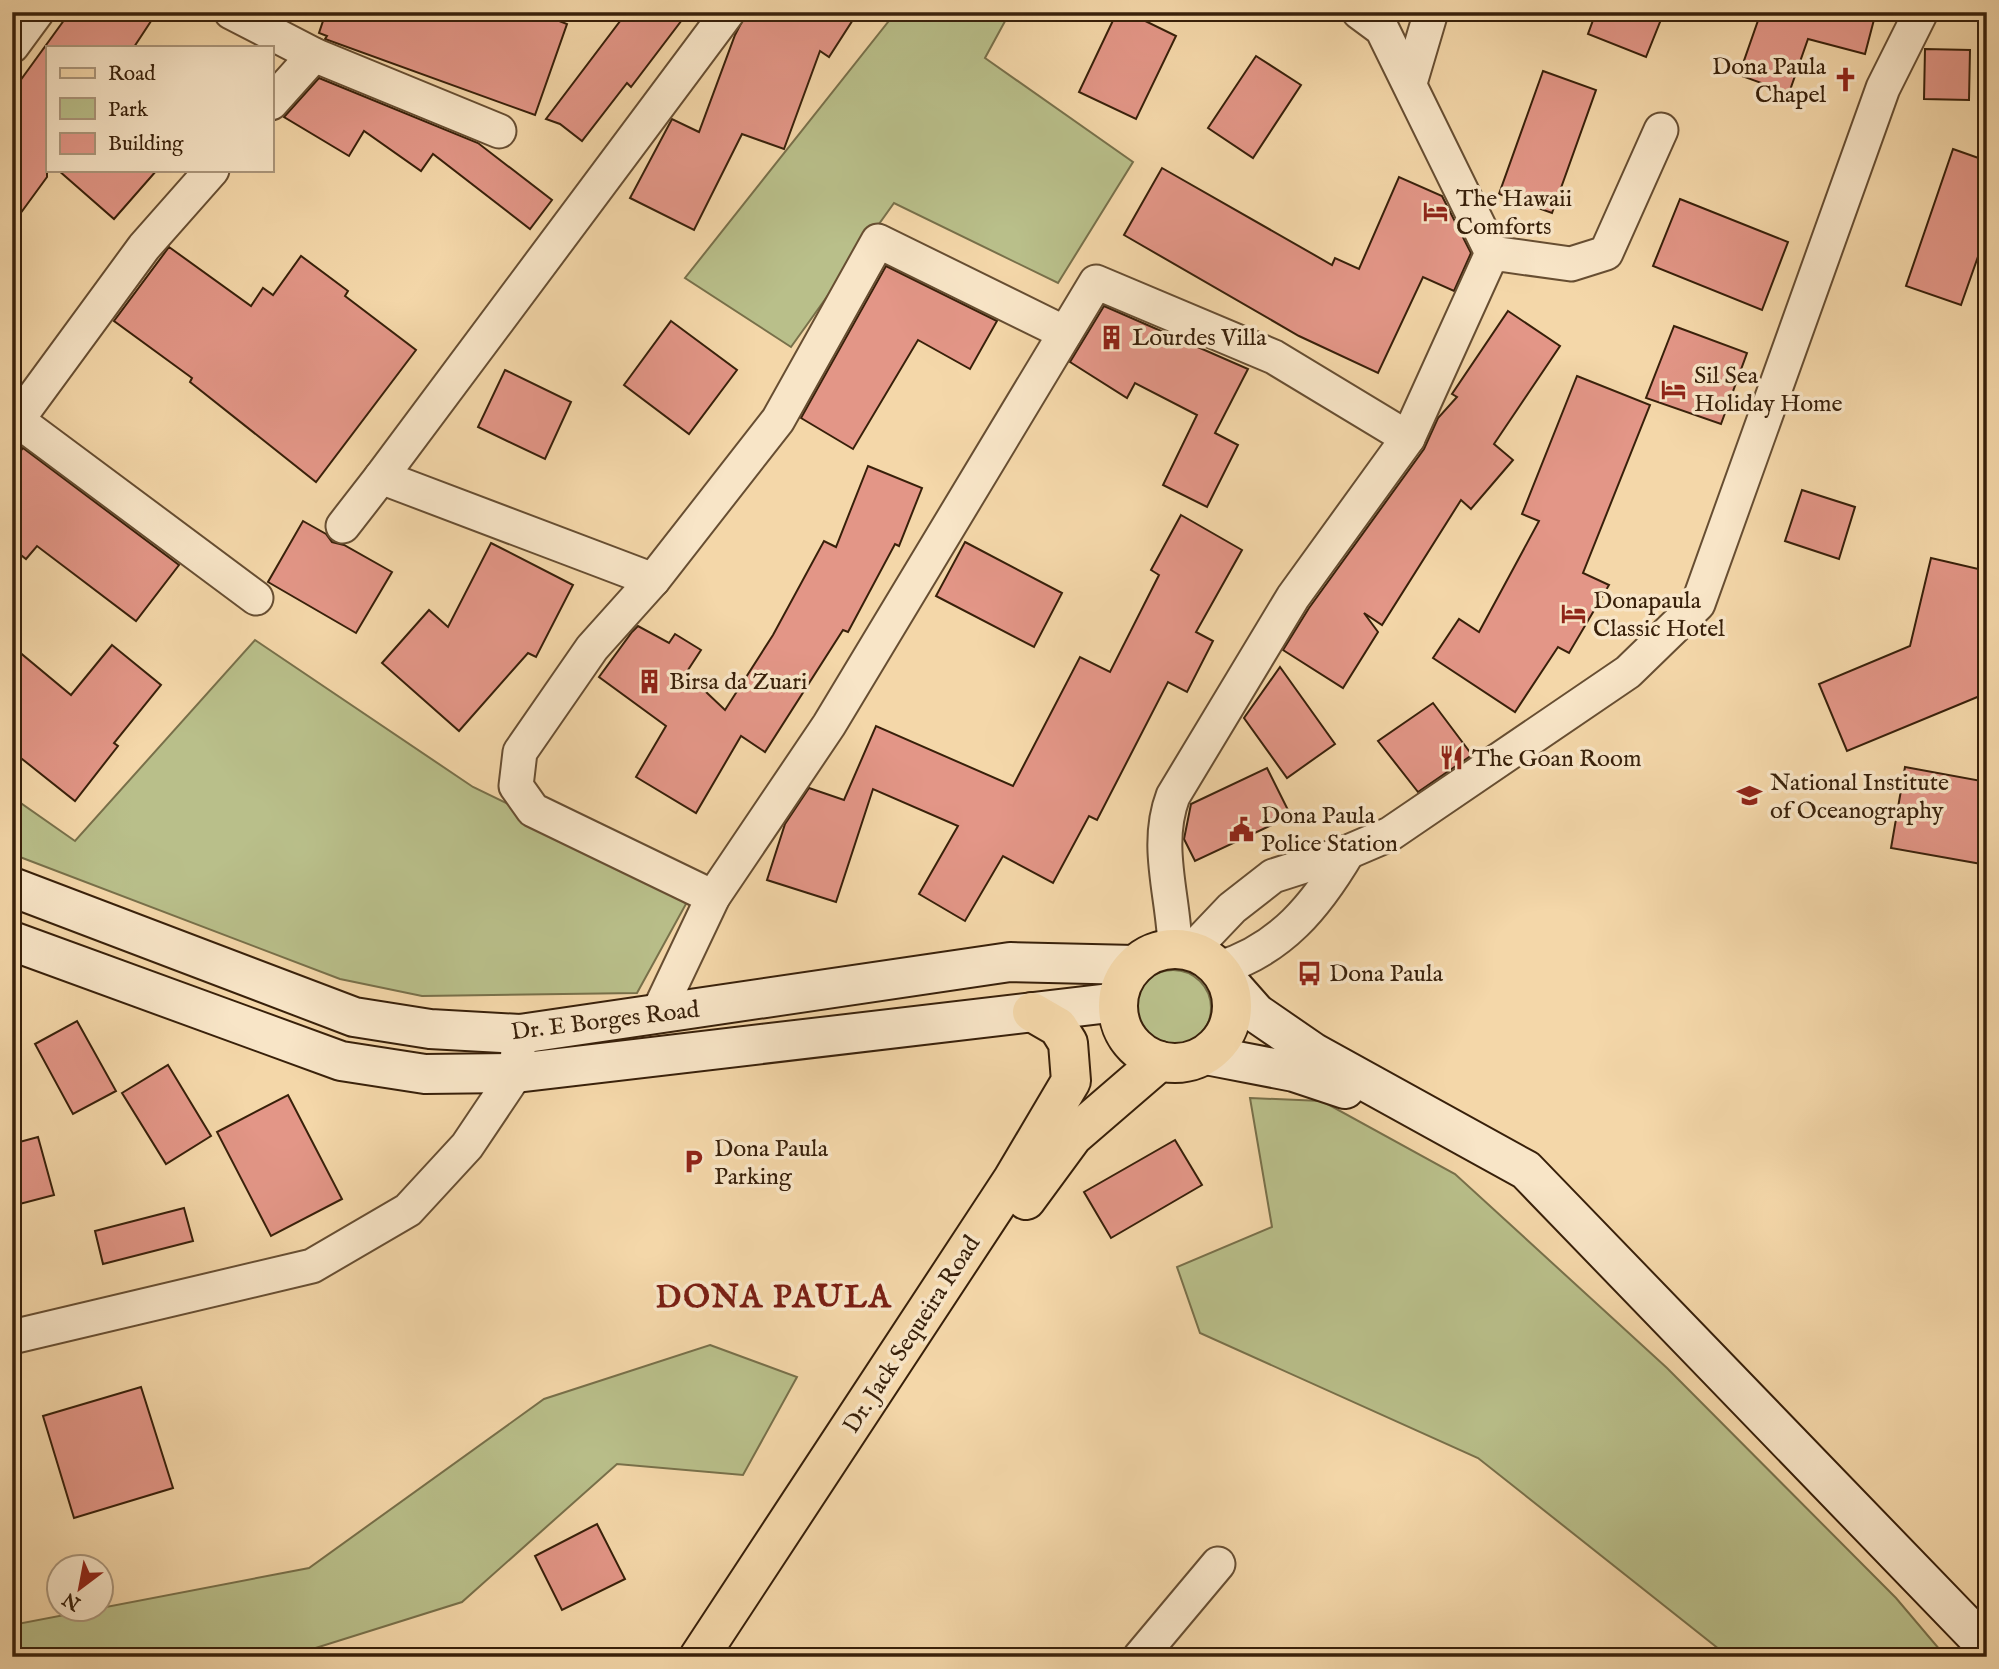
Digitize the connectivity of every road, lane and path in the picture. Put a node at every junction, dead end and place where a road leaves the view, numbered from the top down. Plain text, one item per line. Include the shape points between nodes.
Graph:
1 (37, 12) edge
2 (231, 12) edge
3 (728, 12) edge
4 (1359, 12) edge
5 (1431, 12) edge
6 (1921, 12) edge
7 (12, 46) edge
8 (314, 55) junction
9 (1409, 83) junction
10 (273, 101) edge
11 (1661, 130) dead end
12 (499, 131) dead end
13 (210, 172) edge
14 (1492, 253) junction
15 (1065, 333) junction
16 (15, 423) edge
17 (1408, 438) junction
18 (381, 477) junction
19 (343, 526) dead end
20 (653, 580) junction
21 (256, 598) dead end
22 (1348, 852) junction
23 (12, 887) edge
24 (713, 897) junction
25 (12, 941) edge
26 (1203, 961) junction
27 (1135, 965) junction
28 (1118, 1002) junction
29 (1032, 1012) junction
30 (657, 1015) junction
31 (520, 1034) junction
32 (1206, 1055) junction
33 (1160, 1061) junction
34 (516, 1073) junction
35 (1071, 1081) junction
36 (1526, 1170) junction
37 (12, 1337) edge
38 (1218, 1564) dead end
39 (1987, 1647) edge
40 (699, 1657) edge
41 (726, 1657) edge
42 (1140, 1657) edge

1 - 7 street
2 - 8 street
3 - 18 street
4 - 9 street via 1382,29
5 - 9 street
6 - 22 street via 1884,89 1698,604 1628,672 1390,834
8 - 10 street
8 - 12 street
9 - 14 street
11 - 14 street via 1606,253 1571,264
13 - 16 street via 144,247
14 - 17 street
15 - 17 street via 1096,282 1274,358
15 - 20 street via 878,241 778,420
15 - 24 street via 829,724
16 - 21 street
17 - 26 street via 1293,597 1173,796 1163,841 1175,914
18 - 19 street
18 - 20 street
20 - 24 street via 592,648 520,752 516,786 533,810
22 - 26 street via 1273,876 1232,908
22 - 26 street via 1321,897 1247,960
23 - 31 main road, Dr. E Borges Road via 354,1017 430,1029
24 - 30 street
25 - 34 main road, Dr. E Borges Road via 341,1061 425,1074
26 - 27 main road via 1156,951
26 - 32 main road via 1232,995 1231,1020 1219,1043
26 - 36 main road via 1256,1013 1314,1053
27 - 28 main road via 1121,986
27 - 30 main road, Dr. E Borges Road via 1010,962
28 - 29 main road, Dr. E Borges Road
28 - 33 main road via 1119,1018 1133,1045
28 - 35 main road, Dr. Jack Sequeira Road
29 - 34 main road, Dr. E Borges Road
29 - 35 main road via 1058,1027 1068,1043
30 - 31 main road, Dr. E Borges Road
31 - 34 street
32 - 33 main road via 1192,1061
32 - 36 main road via 1294,1072 1351,1091
33 - 41 main road, Dr. Jack Sequeira Road via 1073,1136 1034,1189
34 - 37 street via 467,1146 408,1210 312,1266
35 - 40 main road, Dr. Jack Sequeira Road via 1013,1179
36 - 39 main road
38 - 42 street

